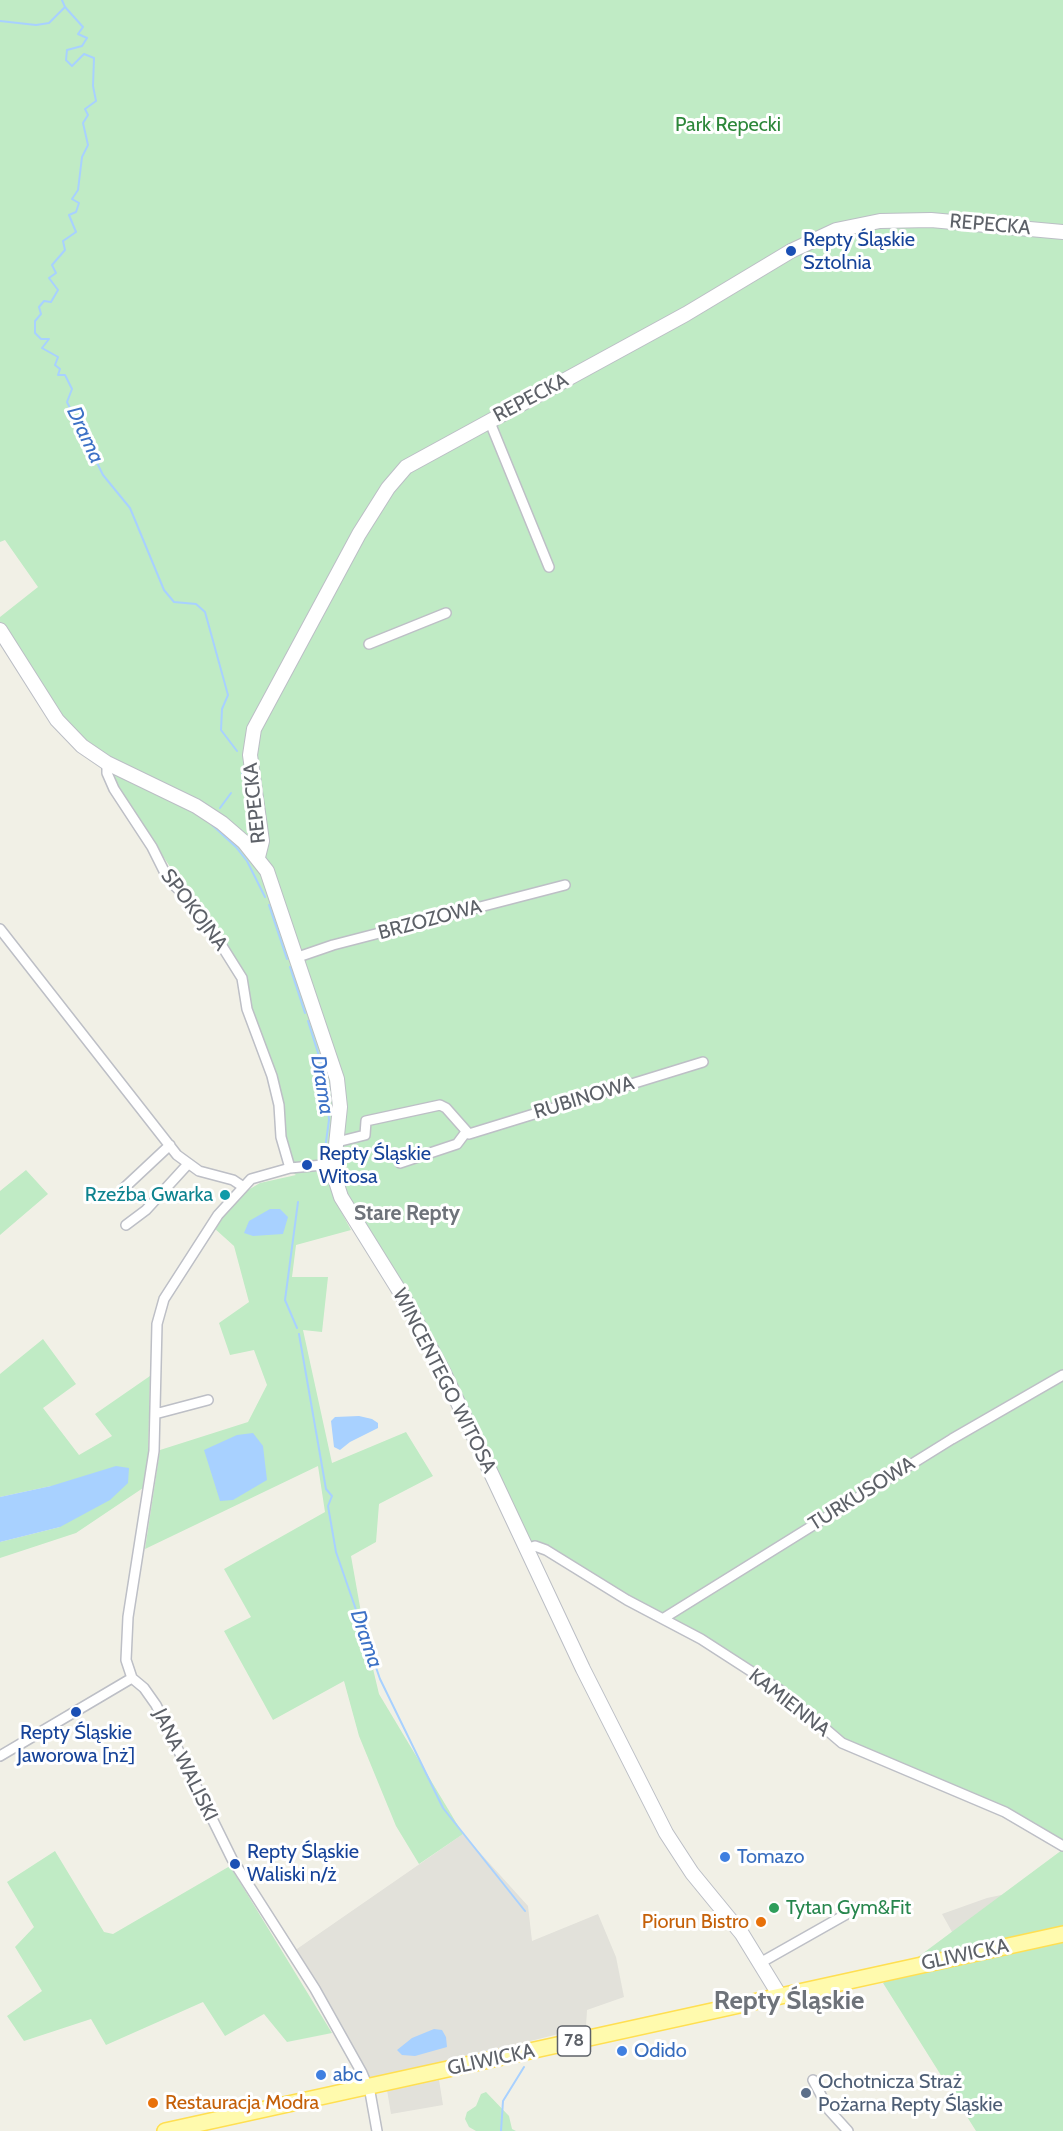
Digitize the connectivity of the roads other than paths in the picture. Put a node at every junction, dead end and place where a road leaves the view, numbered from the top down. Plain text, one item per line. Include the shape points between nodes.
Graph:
1 (1063, 232) edge
2 (489, 420) junction
3 (549, 567) dead end
4 (446, 614) dead end
5 (0, 630) edge
6 (369, 644) dead end
7 (107, 763) junction
8 (258, 857) junction
9 (565, 885) dead end
10 (0, 929) edge
11 (298, 960) junction
12 (703, 1062) dead end
13 (466, 1132) junction
14 (337, 1142) junction
15 (170, 1145) junction
16 (400, 1163) dead end
17 (188, 1164) junction
18 (334, 1164) junction
19 (290, 1168) junction
20 (242, 1186) junction
21 (123, 1189) dead end
22 (126, 1225) dead end
23 (1063, 1375) edge
24 (208, 1400) dead end
25 (155, 1414) junction
26 (526, 1549) junction
27 (664, 1618) junction
28 (132, 1678) junction
29 (0, 1756) edge
30 (1063, 1845) edge
31 (859, 1907) dead end
32 (1063, 1934) edge
33 (760, 1963) junction
34 (780, 1996) junction
35 (813, 2080) dead end
36 (368, 2087) junction
37 (165, 2131) edge
38 (377, 2131) edge
39 (848, 2131) edge

1 - 2 street, REPECKA via 931,220 880,221 836,231 791,251 686,314
2 - 3 street
2 - 8 street, REPECKA via 414,461 388,488 260,716 249,746 262,842
4 - 6 street
5 - 7 street, WINCENTEGO WITOSA via 57,720 81,746
7 - 8 street, WINCENTEGO WITOSA via 196,806 222,823
7 - 19 street, SPOKOJNA via 114,789 168,879 200,911 242,978 247,1009 274,1086
8 - 11 street, WINCENTEGO WITOSA
9 - 11 street, BRZOZOWA via 333,945
10 - 15 street
11 - 14 street, WINCENTEGO WITOSA via 337,1080
12 - 13 street, RUBINOWA
13 - 14 street via 440,1105 366,1121 365,1135
13 - 16 street, RUBINOWA via 457,1144
14 - 18 street, WINCENTEGO WITOSA
15 - 17 street
15 - 21 street
17 - 20 street
17 - 22 street via 146,1210
18 - 19 street
18 - 26 street, WINCENTEGO WITOSA via 341,1197 433,1351
19 - 20 street via 261,1175
20 - 25 street via 182,1267 159,1311
23 - 27 street, TURKUSOWA via 942,1445
24 - 25 street
25 - 28 street via 154,1451 125,1642
26 - 27 street, KAMIENNA via 535,1546 546,1550
26 - 33 street, WINCENTEGO WITOSA via 666,1833
27 - 30 street, KAMIENNA via 780,1690 842,1743 1005,1812
28 - 29 street
28 - 36 street, JANA WALISKI via 156,1705 232,1859 315,1989
31 - 33 street
32 - 34 main road, GLIWICKA / 78
33 - 34 street, WINCENTEGO WITOSA
34 - 36 main road, GLIWICKA / 78
35 - 39 street via 824,2103
36 - 37 main road, GLIWICKA / 78
36 - 38 street, JANA WALISKI

